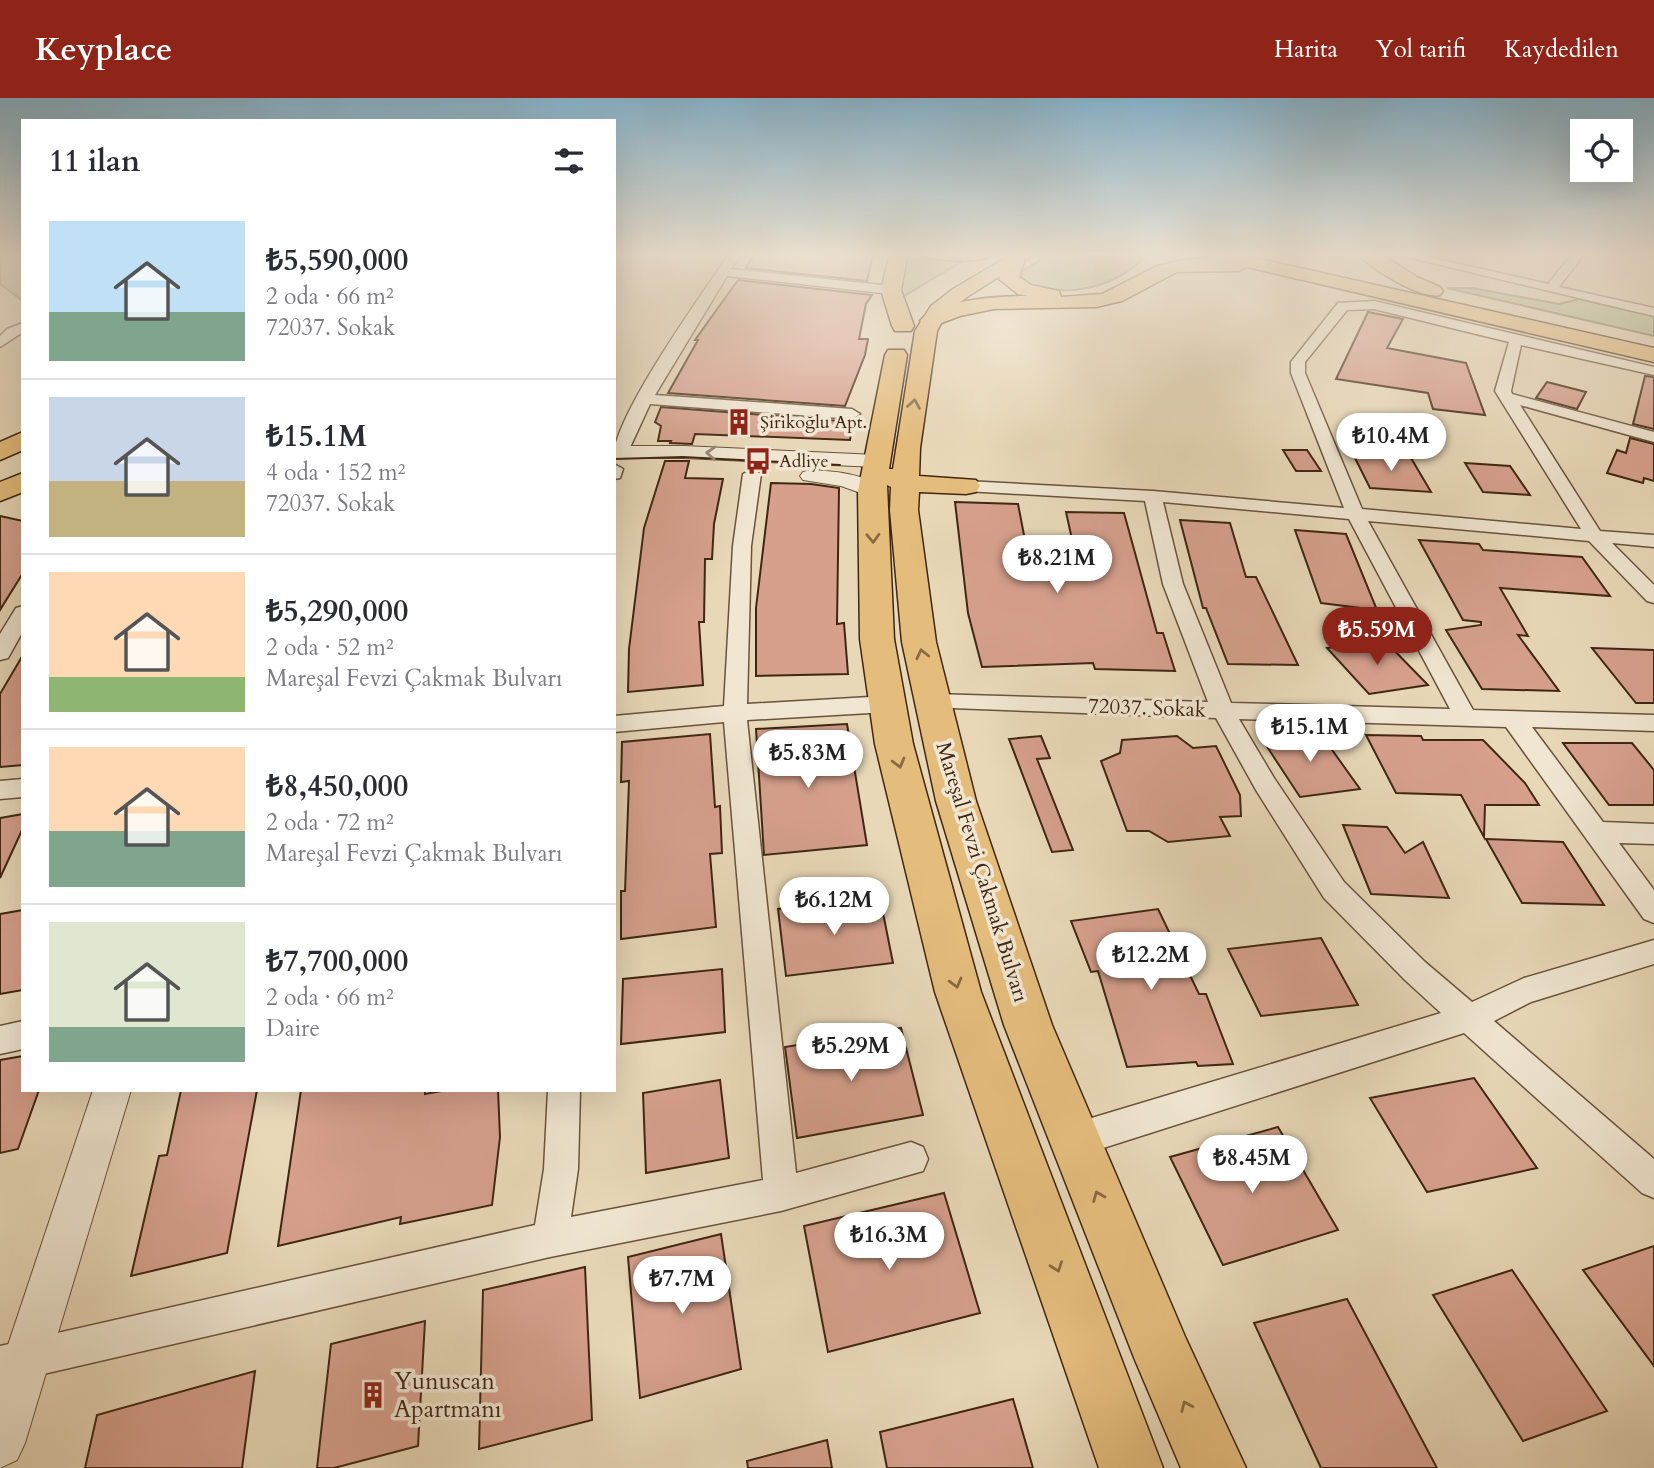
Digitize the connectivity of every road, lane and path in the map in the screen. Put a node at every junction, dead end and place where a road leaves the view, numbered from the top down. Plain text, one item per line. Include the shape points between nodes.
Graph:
1 (693, 317) edge
2 (915, 317) edge
3 (1334, 317) edge
4 (1423, 317) edge
5 (1498, 317) edge
6 (1538, 317) edge
7 (21, 328) edge
8 (21, 338) edge
9 (1517, 340) junction
10 (0, 343) edge
11 (1654, 343) edge
12 (1654, 355) edge
13 (1654, 371) edge
14 (1507, 397) junction
15 (644, 399) junction
16 (852, 414) dead end
17 (1654, 437) edge
18 (21, 441) edge
19 (0, 452) edge
20 (21, 453) edge
21 (0, 463) edge
22 (616, 463) edge
23 (21, 469) edge
24 (887, 471) junction
25 (752, 474) junction
26 (0, 480) edge
27 (21, 482) edge
28 (966, 486) joint
29 (0, 493) edge
30 (1153, 496) junction
31 (1355, 513) junction
32 (1593, 534) junction
33 (1654, 541) edge
34 (1654, 597) edge
35 (21, 616) edge
36 (0, 653) edge
37 (933, 702) junction
38 (887, 704) junction
39 (1223, 711) junction
40 (735, 713) junction
41 (1466, 718) junction
42 (1514, 719) junction
43 (1654, 723) edge
44 (616, 724) edge
45 (21, 788) edge
46 (0, 790) edge
47 (1595, 832) junction
48 (1654, 834) edge
49 (1654, 911) edge
50 (1654, 952) edge
51 (1469, 1018) junction
52 (21, 1035) edge
53 (0, 1040) edge
54 (111, 1092) edge
55 (564, 1092) edge
56 (1075, 1140) junction
57 (911, 1159) dead end
58 (1654, 1181) edge
59 (781, 1194) junction
60 (550, 1239) junction
61 (14, 1362) edge
62 (0, 1443) edge
63 (1130, 1468) edge
64 (1214, 1468) edge

1 - 15 street
2 - 24 main road, Mareşal Fevzi Çakmak Bulvarı via 926,331
3 - 31 street via 1298,362 1298,373
4 - 9 street
5 - 12 main road
6 - 11 main road
7 - 10 street
8 - 10 street
9 - 13 street
9 - 14 street via 1503,391
14 - 17 street
14 - 32 street
15 - 16 street
15 - 22 street
18 - 19 main road
20 - 21 main road
24 -> 22 street
22 - 25 street
23 - 26 main road
24 - 25 street via 857,483 834,477
24 - 28 main road
37 -> 24 main road, Mareşal Fevzi Çakmak Bulvarı via 919,642 904,510
24 -> 38 main road, Mareşal Fevzi Çakmak Bulvarı via 877,639
25 - 40 street via 742,546
27 - 29 main road
28 - 30 street
30 - 31 street
30 - 39 street via 1173,584
31 - 32 street
31 - 41 street
32 - 33 street
32 - 34 street
35 - 36 street
37 - 39 street, 72037. Sokak
37 - 56 main road, Mareşal Fevzi Çakmak Bulvarı via 956,801 1019,999
38 - 40 street
38 -> 63 main road, Mareşal Fevzi Çakmak Bulvarı via 958,992
39 - 41 street, 72037. Sokak
39 - 51 street via 1334,890
40 - 44 street
40 - 59 street
41 - 42 street, 72037. Sokak
42 - 43 street, 72037. Sokak
42 - 47 street
45 - 46 street
47 - 48 street
47 - 49 street
50 - 51 street via 1524,991
51 - 56 street
51 - 58 street
52 - 53 street
54 - 61 street
55 - 60 street via 561,1168
64 -> 56 main road, Mareşal Fevzi Çakmak Bulvarı
57 - 59 street
59 - 60 street
60 - 61 street
61 - 62 street

